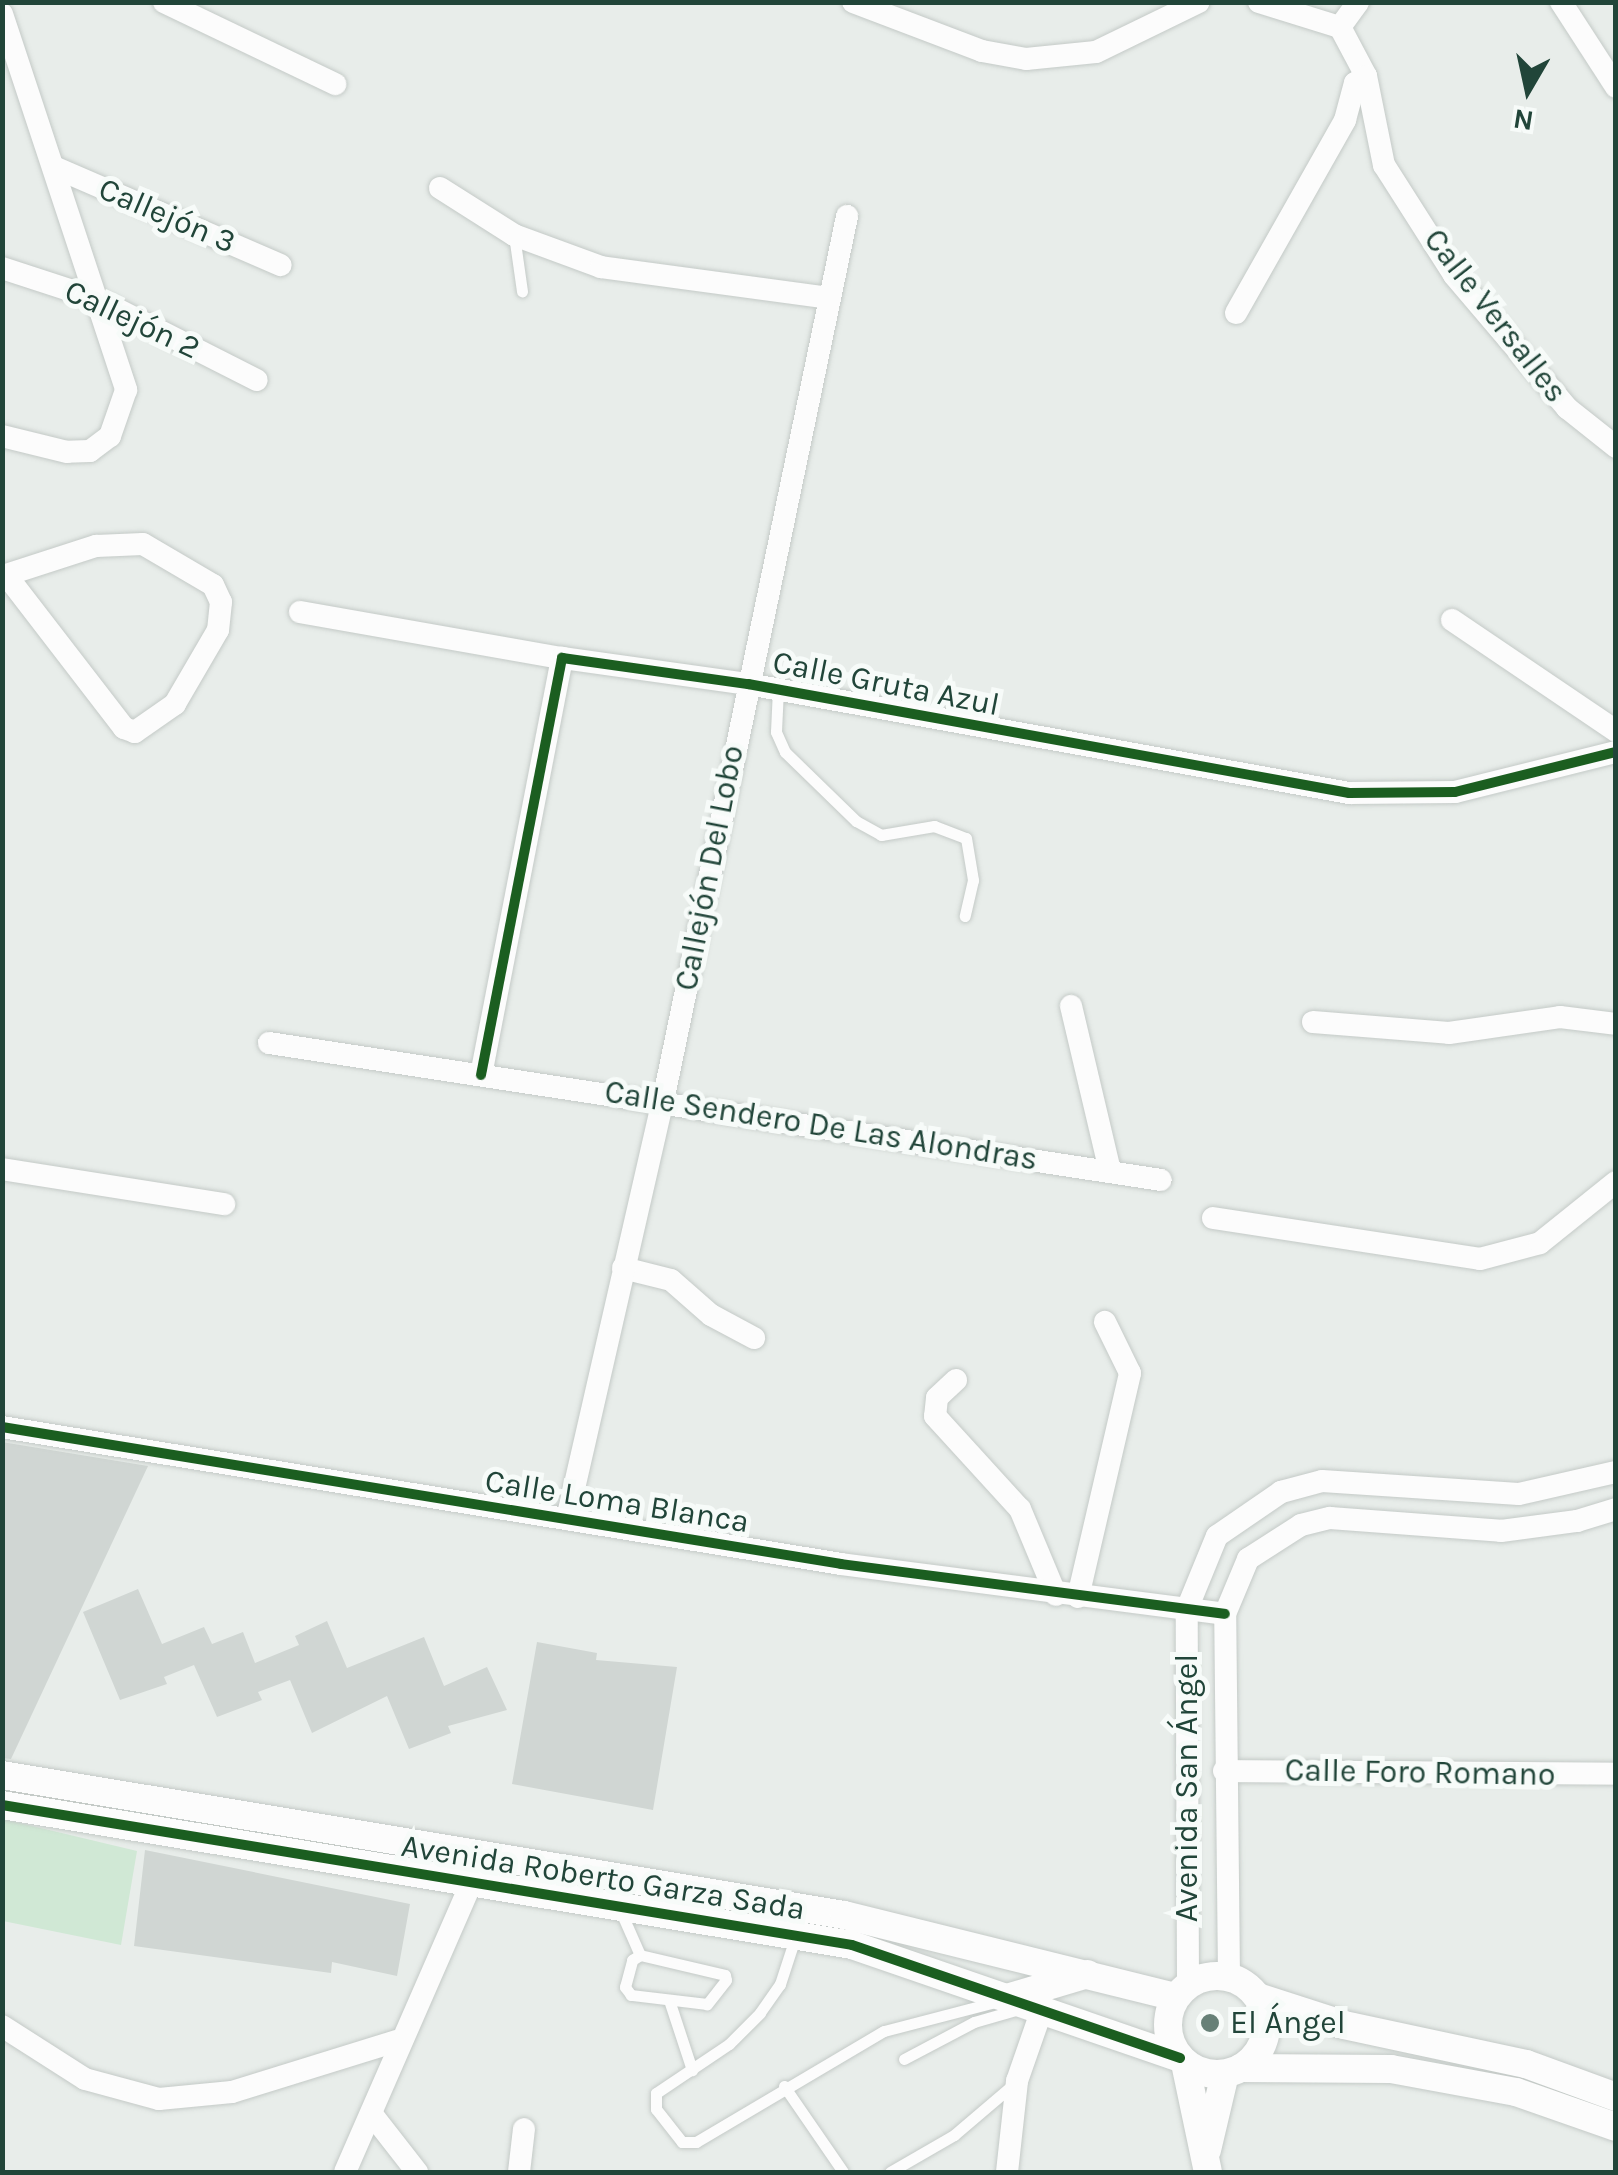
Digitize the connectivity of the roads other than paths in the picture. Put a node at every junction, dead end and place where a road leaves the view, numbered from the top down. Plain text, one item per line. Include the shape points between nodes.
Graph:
1 (164, 2) edge
2 (854, 2) edge
3 (1199, 2) edge
4 (1259, 2) edge
5 (1358, 2) edge
6 (1562, 2) edge
7 (2, 14) edge
8 (1340, 27) junction
9 (1366, 76) junction
10 (336, 84) dead end
11 (1616, 87) edge
12 (54, 167) junction
13 (440, 188) dead end
14 (846, 216) dead end
15 (514, 236) junction
16 (281, 265) dead end
17 (2, 268) edge
18 (522, 292) dead end
19 (829, 298) junction
20 (97, 300) junction
21 (1236, 313) dead end
22 (258, 380) dead end
23 (2, 436) edge
24 (1616, 447) edge
25 (4, 576) edge
26 (300, 612) dead end
27 (1452, 620) dead end
28 (562, 658) junction
29 (748, 684) junction
30 (778, 690) junction
31 (1616, 731) edge
32 (1616, 752) edge
33 (965, 916) dead end
34 (1071, 1006) dead end
35 (1312, 1022) dead end
36 (1616, 1024) edge
37 (269, 1043) dead end
38 (482, 1074) junction
39 (664, 1101) junction
40 (2, 1168) edge
41 (1110, 1171) junction
42 (1161, 1180) dead end
43 (1616, 1182) edge
44 (224, 1204) dead end
45 (1213, 1218) dead end
46 (623, 1268) junction
47 (1106, 1322) dead end
48 (754, 1338) dead end
49 (956, 1380) dead end
50 (2, 1427) edge
51 (1616, 1472) edge
52 (1616, 1509) edge
53 (567, 1520) junction
54 (1067, 1596) junction
55 (1187, 1609) junction
56 (1225, 1614) junction
57 (1224, 1771) junction
58 (1616, 1774) edge
59 (2, 1775) edge
60 (2, 1805) edge
61 (472, 1881) junction
62 (682, 1889) junction
63 (619, 1908) junction
64 (916, 1932) junction
65 (796, 1935) junction
66 (640, 1955) junction
67 (1090, 1973) junction
68 (1229, 1976) junction
69 (1182, 1991) junction
70 (1258, 1997) junction
71 (670, 2000) junction
72 (1025, 2005) junction
73 (2, 2026) edge
74 (397, 2041) junction
75 (904, 2060) dead end
76 (1182, 2060) junction
77 (692, 2070) junction
78 (1233, 2071) junction
79 (1017, 2081) junction
80 (784, 2086) junction
81 (1616, 2097) edge
82 (374, 2116) junction
83 (1616, 2127) edge
84 (524, 2129) dead end
85 (1208, 2162) edge
86 (345, 2172) edge
87 (416, 2172) edge
88 (519, 2172) edge
89 (843, 2172) edge
90 (895, 2172) edge
91 (1007, 2172) edge

1 - 10 street
2 - 3 street via 982,51 1026,60 1096,52
4 - 8 street
5 - 8 street
6 - 11 street
7 - 12 street
8 - 9 street, Calle Versalles
9 - 21 street via 1355,83 1338,134
9 - 24 street, Calle Versalles via 1384,164 1454,275 1567,408
12 - 16 street, Callejón 3
12 - 20 street
13 - 15 street
14 - 19 street, Callejón Del Lobo
15 - 18 lane
15 - 19 street via 645,277
17 - 20 street, Callejón 2
19 - 29 street, Callejón Del Lobo
20 - 22 street, Callejón 2
20 - 23 street via 126,380 110,436 78,452
25 - 25 street via 119,543 143,544 213,585 221,602 218,630 175,704 135,732 124,728
26 - 28 street, Calle Gruta Azul
27 - 31 street
28 - 29 street, Calle Gruta Azul
28 - 38 street
29 - 30 street, Calle Gruta Azul
29 - 39 street, Callejón Del Lobo
30 - 32 street, Calle Gruta Azul via 1348,792 1456,792
30 - 33 lane via 776,732 785,752 856,821 881,835 934,826 966,838 974,880
34 - 41 street
35 - 36 street via 1448,1033 1560,1018
37 - 38 street, Calle Sendero De Las Alondras
38 - 39 street, Calle Sendero De Las Alondras
39 - 41 street, Calle Sendero De Las Alondras
39 - 46 street, Callejón Del Lobo
40 - 44 street
41 - 42 street, Calle Sendero De Las Alondras
43 - 45 street via 1540,1243 1480,1259
46 - 48 street via 671,1280
46 - 53 street, Callejón Del Lobo
47 - 54 street via 1130,1374
49 - 54 street via 937,1398 935,1416 1020,1509
50 - 53 street, Calle Loma Blanca
51 - 55 street, Avenida San Ángel via 1519,1494 1360,1481 1322,1481 1281,1492 1217,1536
52 - 56 street, Avenida San Ángel via 1534,1530 1363,1518 1301,1525 1248,1560
53 - 54 street, Calle Loma Blanca
54 - 55 street, Calle Loma Blanca
55 - 56 street, Calle Loma Blanca
55 - 69 street, Avenida San Ángel
56 - 57 street, Avenida San Ángel
57 - 58 street, Calle Foro Romano
57 - 68 street, Avenida San Ángel
59 - 62 street, Avenida Roberto Garza Sada
60 - 61 street, Avenida Roberto Garza Sada
61 - 63 street, Avenida Roberto Garza Sada
61 - 74 street
62 - 64 street, Avenida Roberto Garza Sada
62 - 65 street via 700,1905 774,1920
63 - 65 street, Avenida Roberto Garza Sada
63 - 66 lane
64 - 65 street via 877,1938 819,1926
64 - 67 street, Avenida Roberto Garza Sada
65 - 72 street, Avenida Roberto Garza Sada via 893,1954
65 - 77 lane via 780,1984 760,2013
66 - 71 lane via 632,1960 626,1992
66 - 71 lane via 726,1976 712,2002
67 - 69 street, Avenida Roberto Garza Sada
67 - 72 street
68 - 69 street
68 - 70 street
69 - 76 street via 1167,2022
70 - 78 street via 1267,2028 1263,2044
70 - 81 street via 1344,2025 1526,2064
71 - 77 lane
72 - 75 lane via 974,2022
72 - 76 street, Avenida Roberto Garza Sada
72 - 79 street
72 - 80 lane via 884,2031
73 - 74 street via 85,2078 159,2100 232,2092
74 - 82 street
76 - 78 street
76 - 85 street
77 - 80 lane via 654,2098 677,2139 689,2144
78 - 83 street via 1391,2069 1516,2092
78 - 85 street
79 - 90 lane via 954,2135
79 - 91 street
80 - 89 lane
82 - 86 street
82 - 87 street
84 - 88 street

